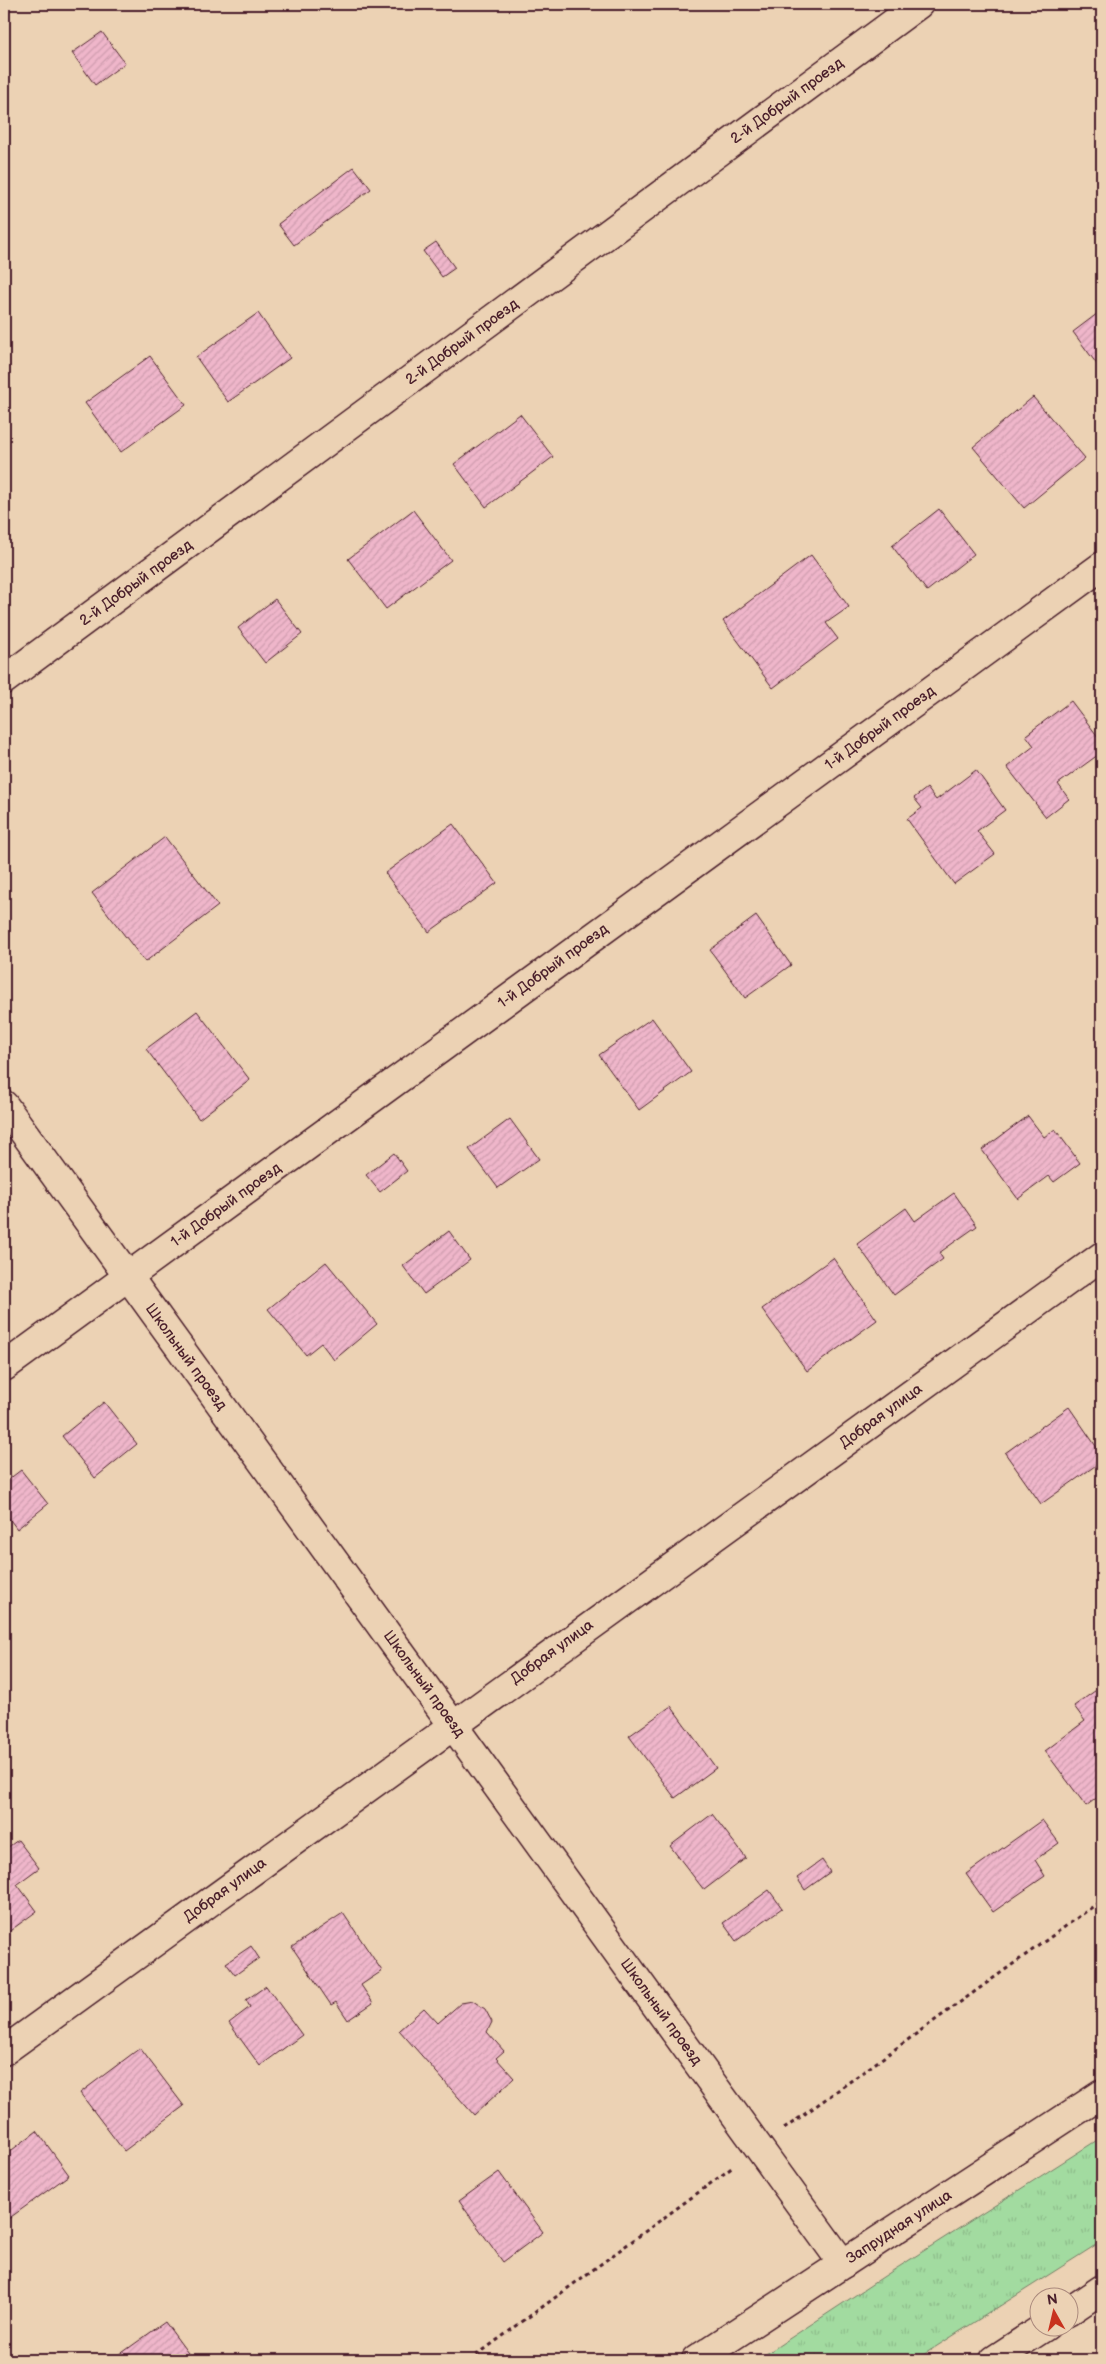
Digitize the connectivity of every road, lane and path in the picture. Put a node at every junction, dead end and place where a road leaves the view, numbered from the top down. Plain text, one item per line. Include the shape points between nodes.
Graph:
1 (919, 4) edge
2 (1102, 566) edge
3 (4, 680) edge
4 (4, 1105) edge
5 (1102, 1256) edge
6 (127, 1276) junction
7 (4, 1367) edge
8 (453, 1724) junction
9 (4, 2051) edge
10 (1102, 2094) edge
11 (843, 2264) junction
12 (1102, 2290) edge
13 (1078, 2306) edge
14 (1031, 2336) edge
15 (696, 2360) edge
16 (994, 2360) edge

1 - 3 street, 2-й Добрый проезд
2 - 6 street, 1-й Добрый проезд
4 - 6 street, Школьный проезд
5 - 8 street, Добрая улица
6 - 7 street, 1-й Добрый проезд
6 - 8 street, Школьный проезд
8 - 9 street, Добрая улица
8 - 11 street, Школьный проезд
10 - 11 street, Запрудная улица
11 - 15 street, Запрудная улица
12 - 13 street
14 - 16 street

